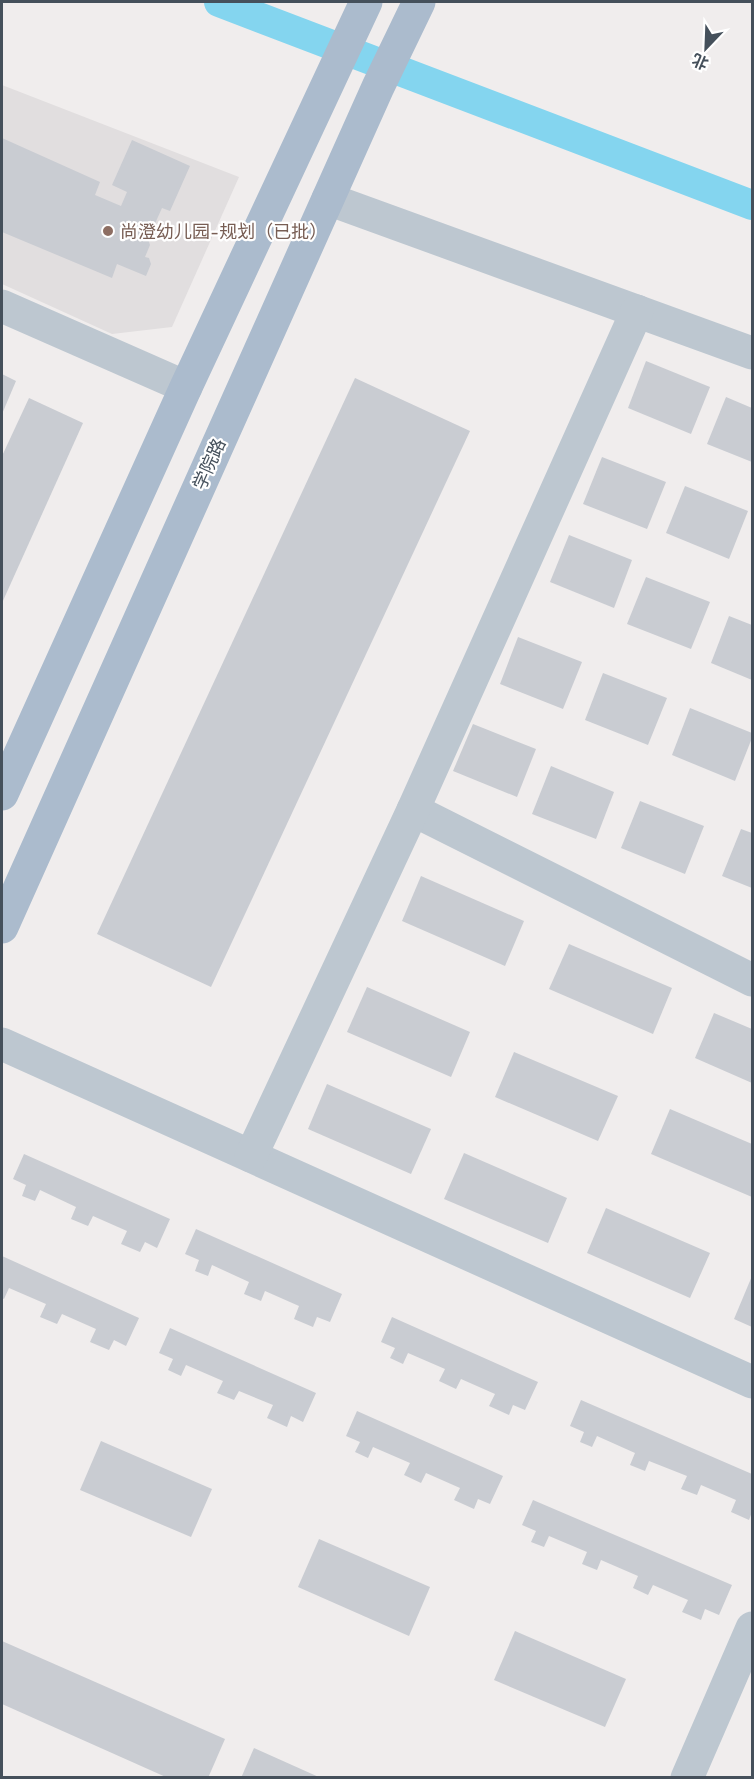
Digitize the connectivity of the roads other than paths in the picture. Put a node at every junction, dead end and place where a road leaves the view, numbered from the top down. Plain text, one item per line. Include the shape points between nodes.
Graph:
1 (366, 2) edge
2 (419, 2) edge
3 (328, 199) junction
4 (2, 306) edge
5 (638, 311) junction
6 (753, 353) edge
7 (186, 387) junction
8 (2, 794) edge
9 (413, 810) junction
10 (2, 927) edge
11 (753, 980) edge
12 (2, 1044) edge
13 (251, 1156) junction
14 (753, 1382) edge
15 (753, 1628) edge
16 (687, 1778) edge

1 - 7 main road
2 - 3 main road, 学院路
3 - 5 street
3 - 10 main road, 学院路
4 - 7 street
5 - 6 street
5 - 9 street
7 - 8 main road
9 - 11 street
9 - 13 street
12 - 13 street
13 - 14 street
15 - 16 street

